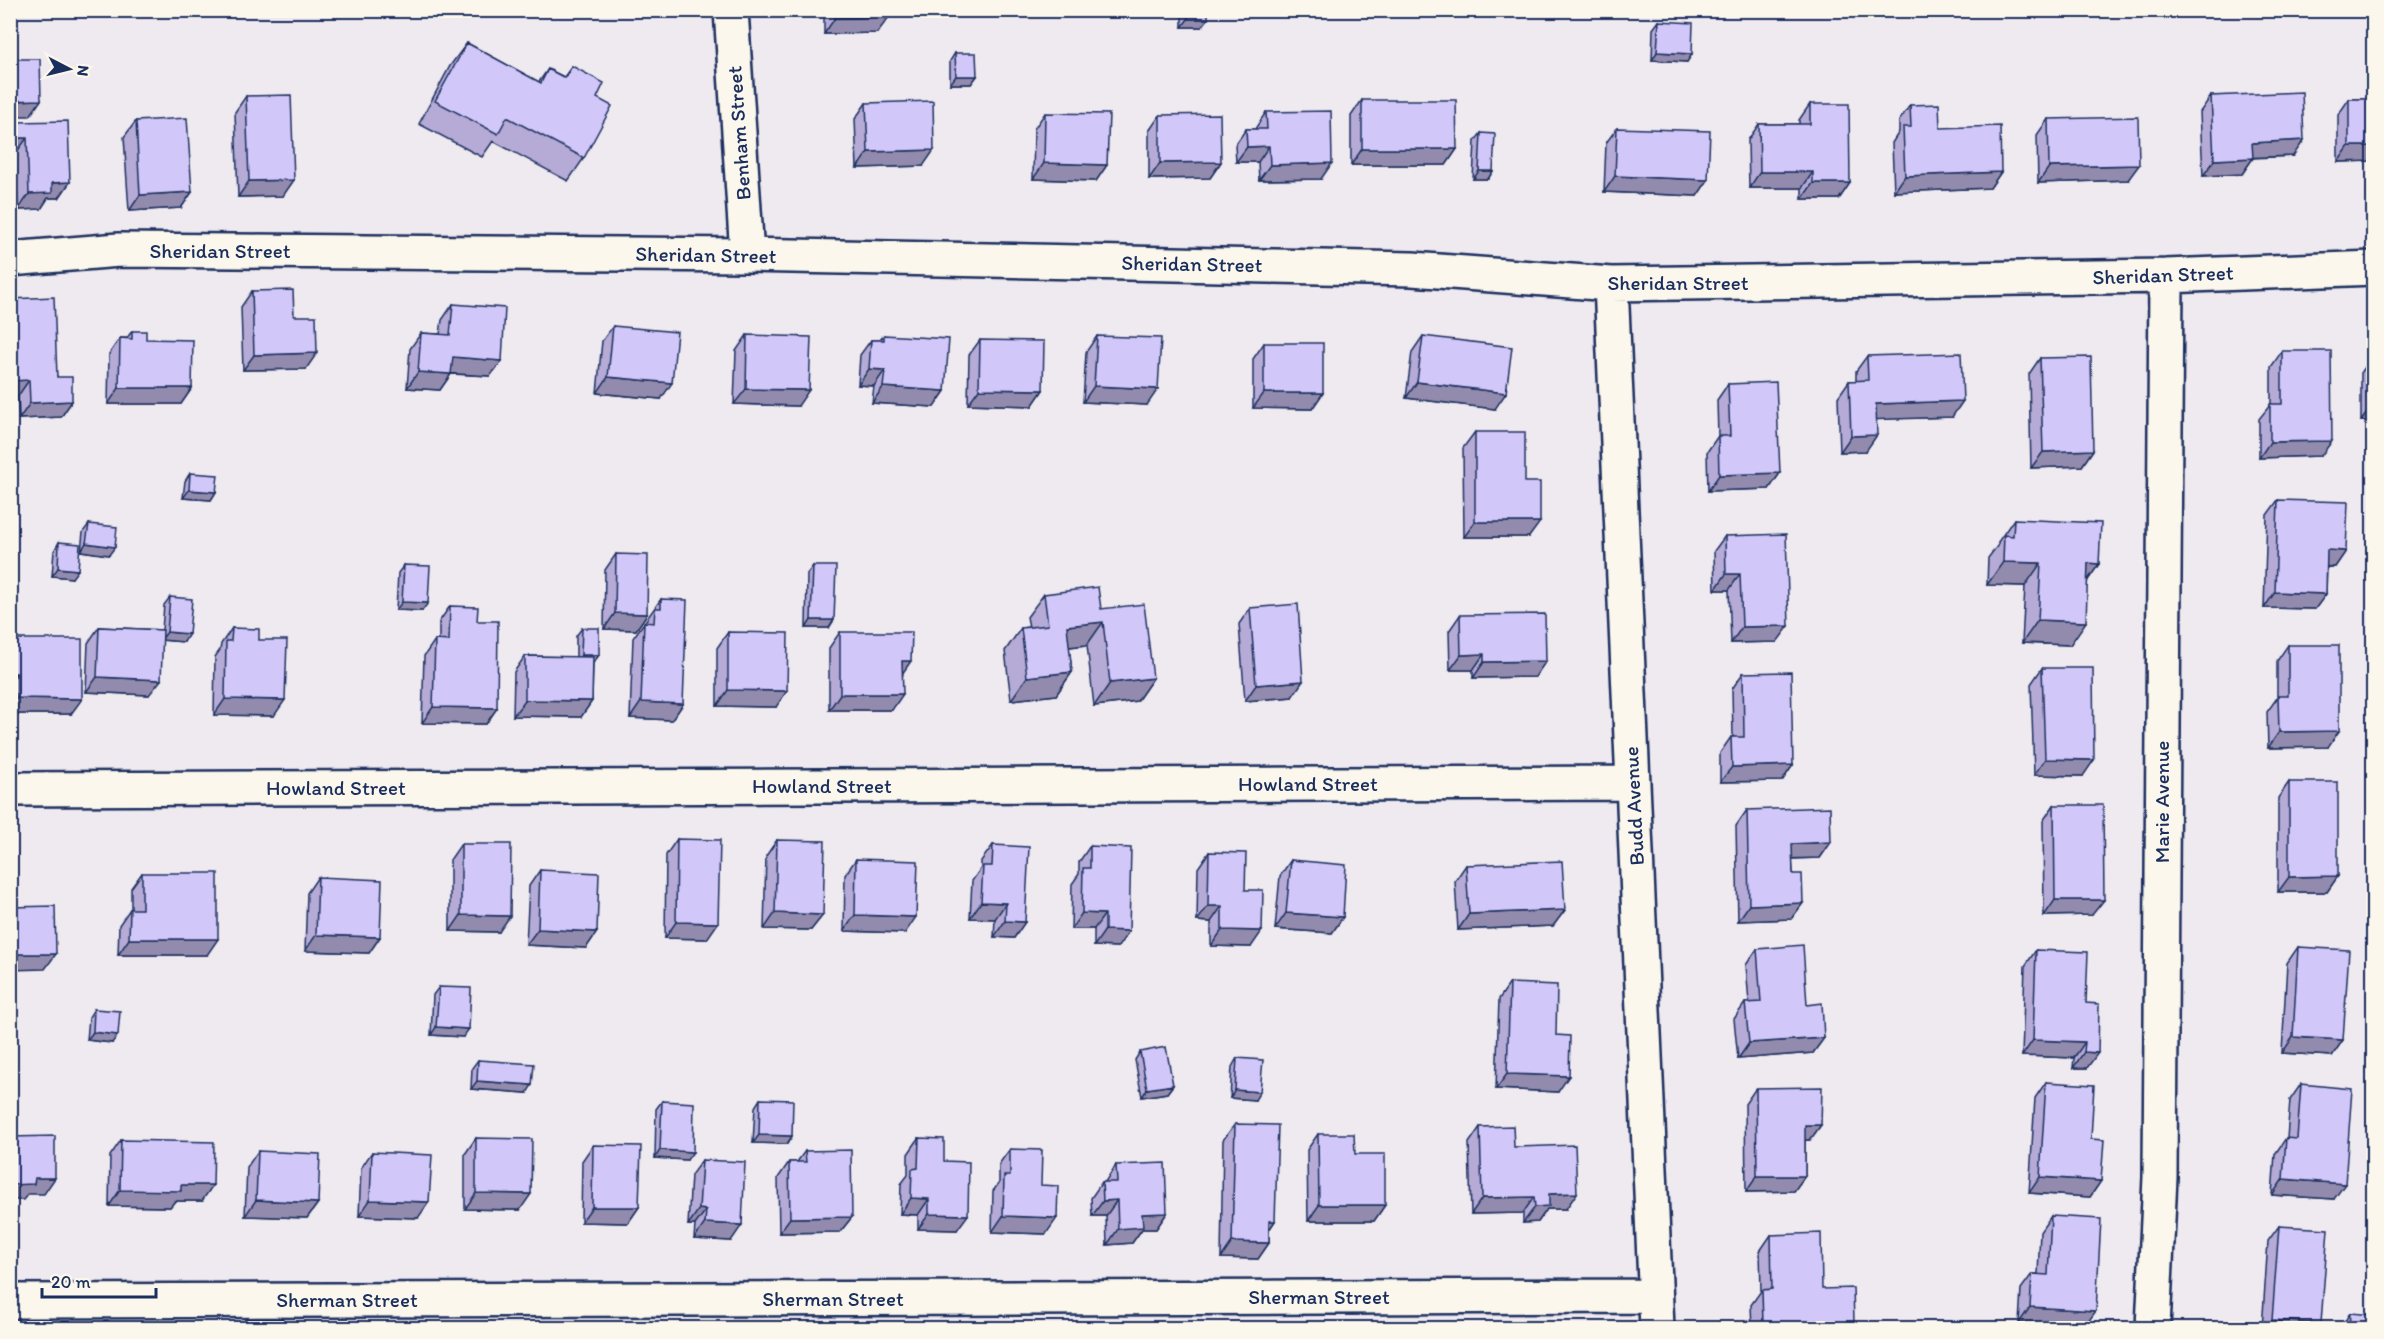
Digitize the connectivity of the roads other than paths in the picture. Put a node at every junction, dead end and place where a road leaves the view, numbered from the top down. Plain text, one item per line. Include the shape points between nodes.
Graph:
1 (731, 10) edge
2 (747, 255) junction
3 (10, 259) edge
4 (2373, 268) edge
5 (2166, 276) junction
6 (1611, 284) junction
7 (1633, 783) junction
8 (10, 789) edge
9 (1655, 1296) junction
10 (10, 1301) edge
11 (1657, 1329) edge
12 (2153, 1329) edge

1 - 2 street, Benham Street
2 - 3 street, Sheridan Street via 119,250
2 - 6 street, Sheridan Street via 1412,269
4 - 5 street, Sheridan Street
5 - 6 street, Sheridan Street
5 - 12 street, Marie Avenue via 2160,1165
6 - 7 street, Budd Avenue
7 - 8 street, Howland Street
7 - 9 street, Budd Avenue
9 - 10 street, Sherman Street
9 - 11 street, Budd Avenue

